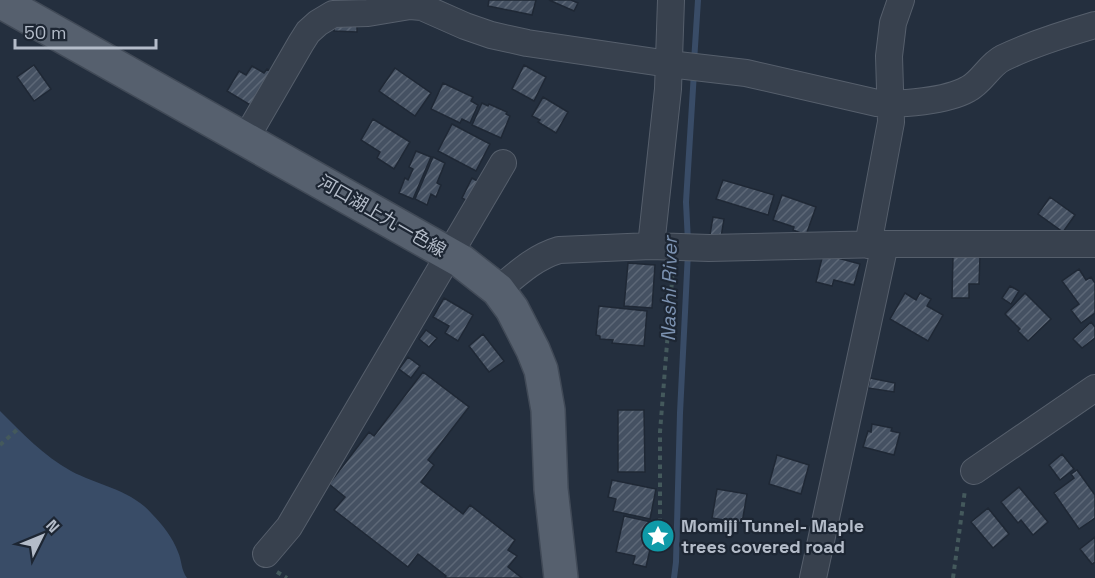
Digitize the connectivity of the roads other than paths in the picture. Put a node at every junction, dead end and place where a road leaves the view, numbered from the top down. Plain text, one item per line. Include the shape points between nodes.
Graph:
1 (671, 0) edge
2 (901, 0) edge
3 (0, 1) edge
4 (440, 7) edge
5 (1095, 26) edge
6 (669, 64) junction
7 (891, 104) junction
8 (246, 138) junction
9 (503, 162) dead end
10 (1095, 244) edge
11 (877, 245) junction
12 (651, 246) junction
13 (449, 254) junction
14 (498, 290) junction
15 (1095, 388) edge
16 (974, 471) road end
17 (266, 554) dead end
18 (561, 578) edge
19 (813, 578) edge

1 - 6 street
2 - 7 street via 893,23 889,56
3 - 8 main road, 河口湖上九一色線
4 - 6 street via 474,29 527,43
4 - 8 street via 348,12 333,14 318,23 308,32
5 - 7 street via 1001,59 969,89 918,102
6 - 7 street via 746,73
6 - 12 street
7 - 11 street
8 - 13 main road, 河口湖上九一色線
9 - 13 street
10 - 11 street
11 - 12 street
11 - 19 street
12 - 14 street via 559,250 530,264
13 - 14 main road, 河口湖上九一色線
13 - 17 street via 289,527
14 - 18 main road, 河口湖上九一色線 via 523,328 541,370 548,410 551,489
15 - 16 street

